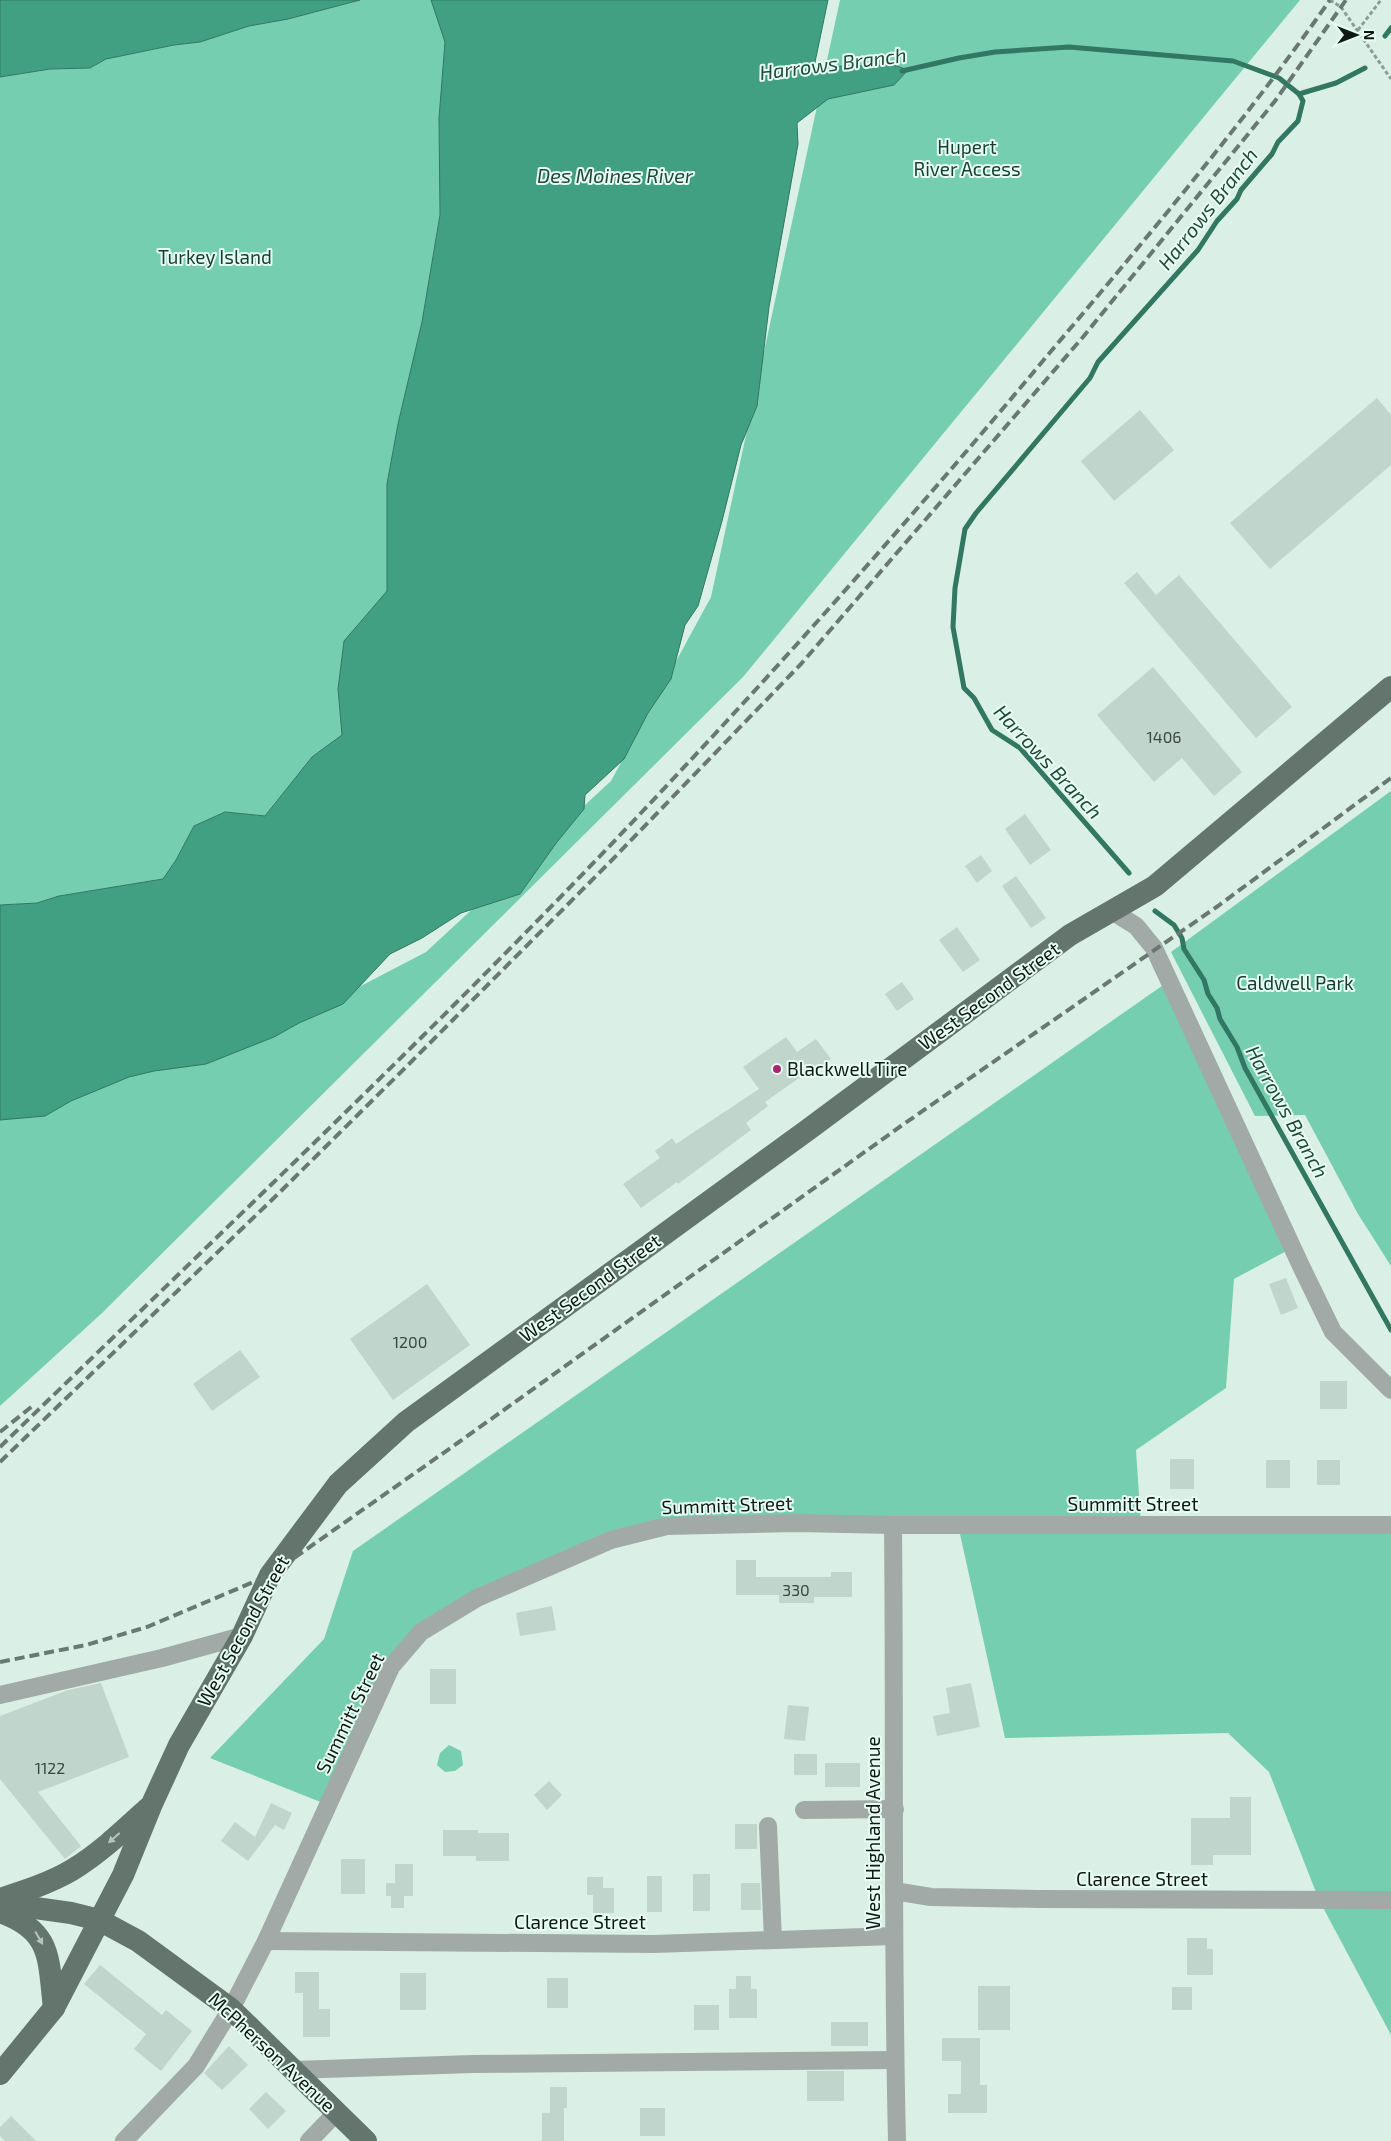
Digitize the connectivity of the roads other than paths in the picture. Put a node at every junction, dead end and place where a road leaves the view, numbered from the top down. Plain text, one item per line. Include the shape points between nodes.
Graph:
1 (1391, 687) edge
2 (1112, 912) junction
3 (1391, 1390) edge
4 (892, 1525) junction
5 (1391, 1525) edge
6 (242, 1636) junction
7 (0, 1695) edge
8 (151, 1806) junction
9 (895, 1809) junction
10 (804, 1810) dead end
11 (768, 1826) dead end
12 (894, 1891) junction
13 (0, 1899) edge
14 (1391, 1900) edge
15 (0, 1906) edge
16 (0, 1912) edge
17 (99, 1920) junction
18 (894, 1936) junction
19 (773, 1940) junction
20 (266, 1941) junction
21 (54, 2008) junction
22 (232, 2009) junction
23 (895, 2060) junction
24 (294, 2070) junction
25 (0, 2074) edge
26 (337, 2112) junction
27 (124, 2141) edge
28 (309, 2141) edge
29 (366, 2141) edge
30 (897, 2141) edge

1 - 2 main road, West Second Street via 1155,886
2 - 3 street via 1136,926 1154,948 1334,1332
2 - 6 main road, West Second Street via 1070,935 406,1422 338,1484 270,1575
4 - 5 street, Summitt Street
4 - 9 street, West Highland Avenue
4 - 20 street, Summitt Street via 667,1526 611,1540 553,1564 477,1598 421,1632 392,1667
6 - 7 street
6 - 8 main road, West Second Street via 179,1745
8 -> 13 main road via 101,1850 73,1869 49,1882
8 - 17 main road, West Second Street via 123,1875
9 - 10 street
9 - 12 street, West Highland Avenue
11 - 19 street
12 - 14 street, Clarence Street via 931,1897 1029,1899
12 - 18 street, West Highland Avenue
15 - 17 main road, McPherson Avenue via 71,1913
16 -> 21 main road via 20,1920 35,1931 50,1967
17 - 21 main road, West Second Street
17 - 22 main road, McPherson Avenue via 138,1942
18 - 19 street, Clarence Street
18 - 23 street, West Highland Avenue
19 - 20 street, Clarence Street via 654,1944
20 - 22 street, Summitt Street
21 - 25 main road, West Second Street
22 - 24 main road, McPherson Avenue
22 - 27 street, Summitt Street via 196,2066
23 - 24 street via 472,2064
23 - 30 street, West Highland Avenue
24 - 26 main road, McPherson Avenue
26 - 28 street
26 - 29 main road, McPherson Avenue

